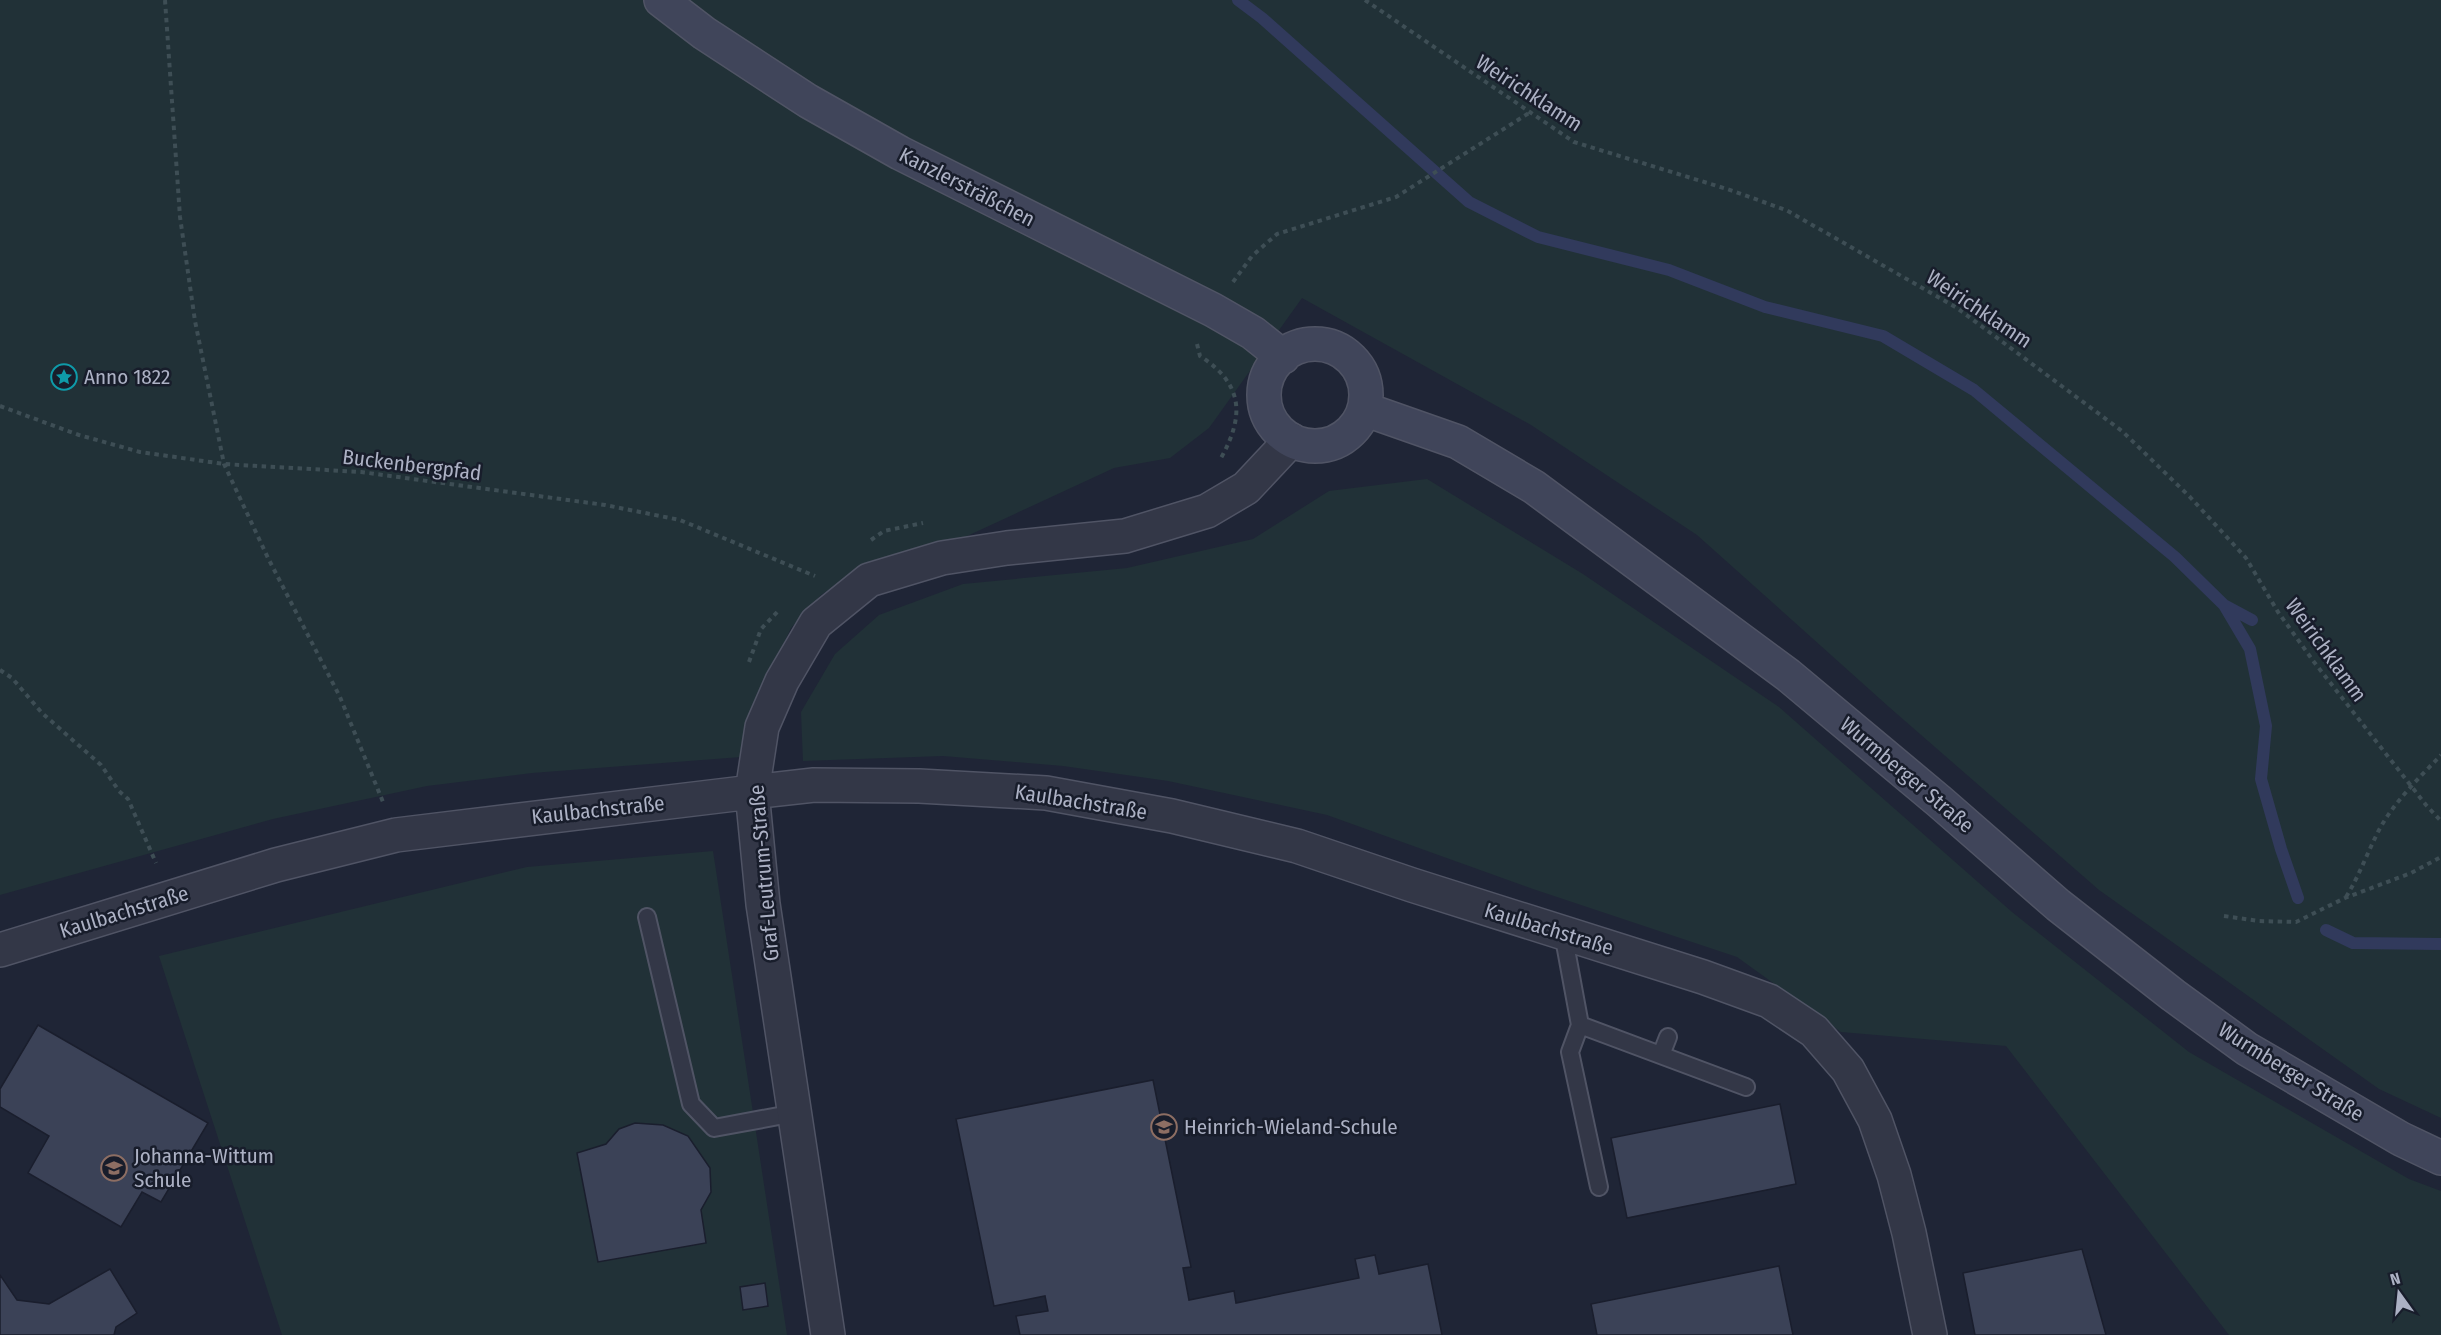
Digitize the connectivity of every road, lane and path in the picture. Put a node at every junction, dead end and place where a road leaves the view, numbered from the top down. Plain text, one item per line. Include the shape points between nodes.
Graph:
1 (165, 0) edge
2 (661, 0) edge
3 (1365, 0) edge
4 (1528, 113) junction
5 (1213, 310) junction
6 (1282, 357) junction
7 (1, 408) edge
8 (1364, 409) junction
9 (1291, 440) junction
10 (225, 464) junction
11 (815, 576) dead end
12 (0, 670) edge
13 (2441, 755) edge
14 (2411, 786) junction
15 (752, 792) junction
16 (2441, 821) edge
17 (396, 835) junction
18 (2441, 857) edge
19 (171, 897) junction
20 (2345, 898) junction
21 (647, 916) dead end
22 (2224, 916) dead end
23 (1563, 933) junction
24 (0, 950) edge
25 (1580, 1025) junction
26 (1668, 1037) dead end
27 (1661, 1055) junction
28 (1746, 1088) dead end
29 (795, 1113) junction
30 (2441, 1158) edge
31 (1599, 1187) dead end
32 (828, 1335) edge
33 (1930, 1335) edge

1 - 10 path via 180,217 195,321
2 - 5 main road, Kanzlersträßchen via 808,101 879,142
3 - 4 path, Weirichklamm
4 - 5 path via 1396,197 1277,234 1252,256
4 - 14 path, Weirichklamm via 1574,142 1786,210 1957,308 2122,430 2246,558 2314,662
5 - 6 main road, Kanzlersträßchen via 1253,333
6 - 8 main road via 1312,344 1343,352 1364,377
6 - 9 main road via 1266,384 1265,401 1269,417
7 - 10 path, Buckenbergpfad via 140,452
8 - 9 main road via 1356,426 1343,438 1326,445
8 - 30 main road, Wurmberger Straße via 1458,442 1534,487 1788,675 2058,905 2173,995 2247,1049 2401,1139
9 - 15 street, Graf-Leutrum-Straße via 1246,488 1208,511 1125,536 942,558 869,580 816,623 782,681 762,727
10 - 11 path, Buckenbergpfad via 361,472 605,505 680,520
10 - 17 path via 268,558 340,697
12 - 19 path via 101,765 128,799
13 - 14 path
14 - 16 path, Weirichklamm
14 - 20 path via 2377,833
15 - 17 street, Kaulbachstraße
15 - 23 street, Kaulbachstraße via 825,785 1046,793 1172,816 1297,846
15 - 29 street, Graf-Leutrum-Straße via 763,904
17 - 19 street, Kaulbachstraße
18 - 20 path
19 - 24 street, Kaulbachstraße
20 - 22 path via 2296,922
21 - 29 lane via 691,1104 714,1128
23 - 25 lane
23 - 33 street, Kaulbachstraße via 1769,1001 1814,1031 1848,1070 1875,1120 1909,1233
25 - 27 lane
25 - 31 lane via 1570,1052
26 - 27 lane
27 - 28 lane
29 - 32 street, Graf-Leutrum-Straße

